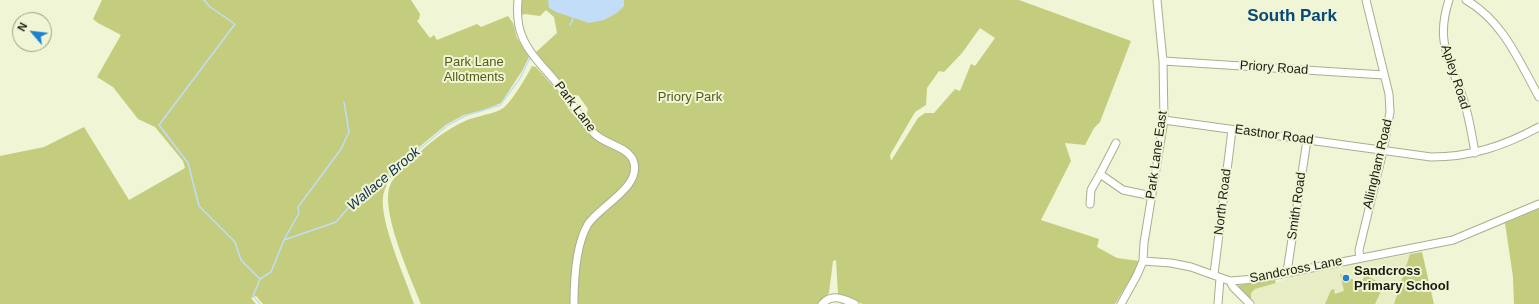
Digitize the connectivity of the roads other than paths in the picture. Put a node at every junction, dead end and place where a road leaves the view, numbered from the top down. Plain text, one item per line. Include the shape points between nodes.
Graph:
1 (518, 0) edge
2 (1157, 0) edge
3 (1366, 0) edge
4 (1449, 0) edge
5 (1466, 0) edge
6 (1163, 61) junction
7 (1384, 75) junction
8 (1539, 97) edge
9 (1164, 120) junction
10 (1539, 127) edge
11 (1232, 130) junction
12 (1307, 140) junction
13 (1116, 144) dead end
14 (1383, 151) junction
15 (1475, 153) junction
16 (1100, 174) junction
17 (1152, 196) junction
18 (1090, 204) dead end
19 (1539, 204) edge
20 (1360, 258) junction
21 (1143, 261) junction
22 (1287, 272) junction
23 (1214, 274) junction
24 (1220, 278) junction
25 (1230, 281) junction
26 (574, 304) edge
27 (822, 304) edge
28 (855, 304) edge
29 (1121, 304) edge
30 (1218, 304) edge
31 (1250, 304) edge

1 - 26 street, Park Lane via 519,28 527,45 565,93 586,127 598,137 626,152 634,162 635,169 629,184 593,217 587,226 578,258
2 - 6 street, Park Lane East
3 - 7 street, Allingham Road
4 - 15 street, Apley Road via 1444,20 1443,42 1466,110
5 - 8 street via 1479,8 1498,27
6 - 7 street, Priory Road
6 - 9 street, Park Lane East
7 - 14 street, Allingham Road via 1390,112
9 - 11 street, Eastnor Road
9 - 17 street, Park Lane East
10 - 15 street, Eastnor Road via 1507,143
11 - 12 street, Eastnor Road
11 - 23 street, North Road
12 - 14 street, Eastnor Road
12 - 22 street, Smith Road
13 - 16 street
14 - 15 street, Eastnor Road via 1431,157
14 - 20 street, Allingham Road via 1359,250
16 - 17 street via 1123,190
16 - 18 street via 1091,190
17 - 21 street, Park Lane East
19 - 20 street, Sandcross Lane via 1453,240
20 - 22 street, Sandcross Lane
21 - 23 street, Sandcross Lane via 1171,263
21 - 29 street, Park Lane East
22 - 25 street, Sandcross Lane via 1256,280
23 - 24 street, Sandcross Lane
24 - 25 street, Sandcross Lane
24 - 30 street
25 - 31 street
27 - 28 street via 833,296

